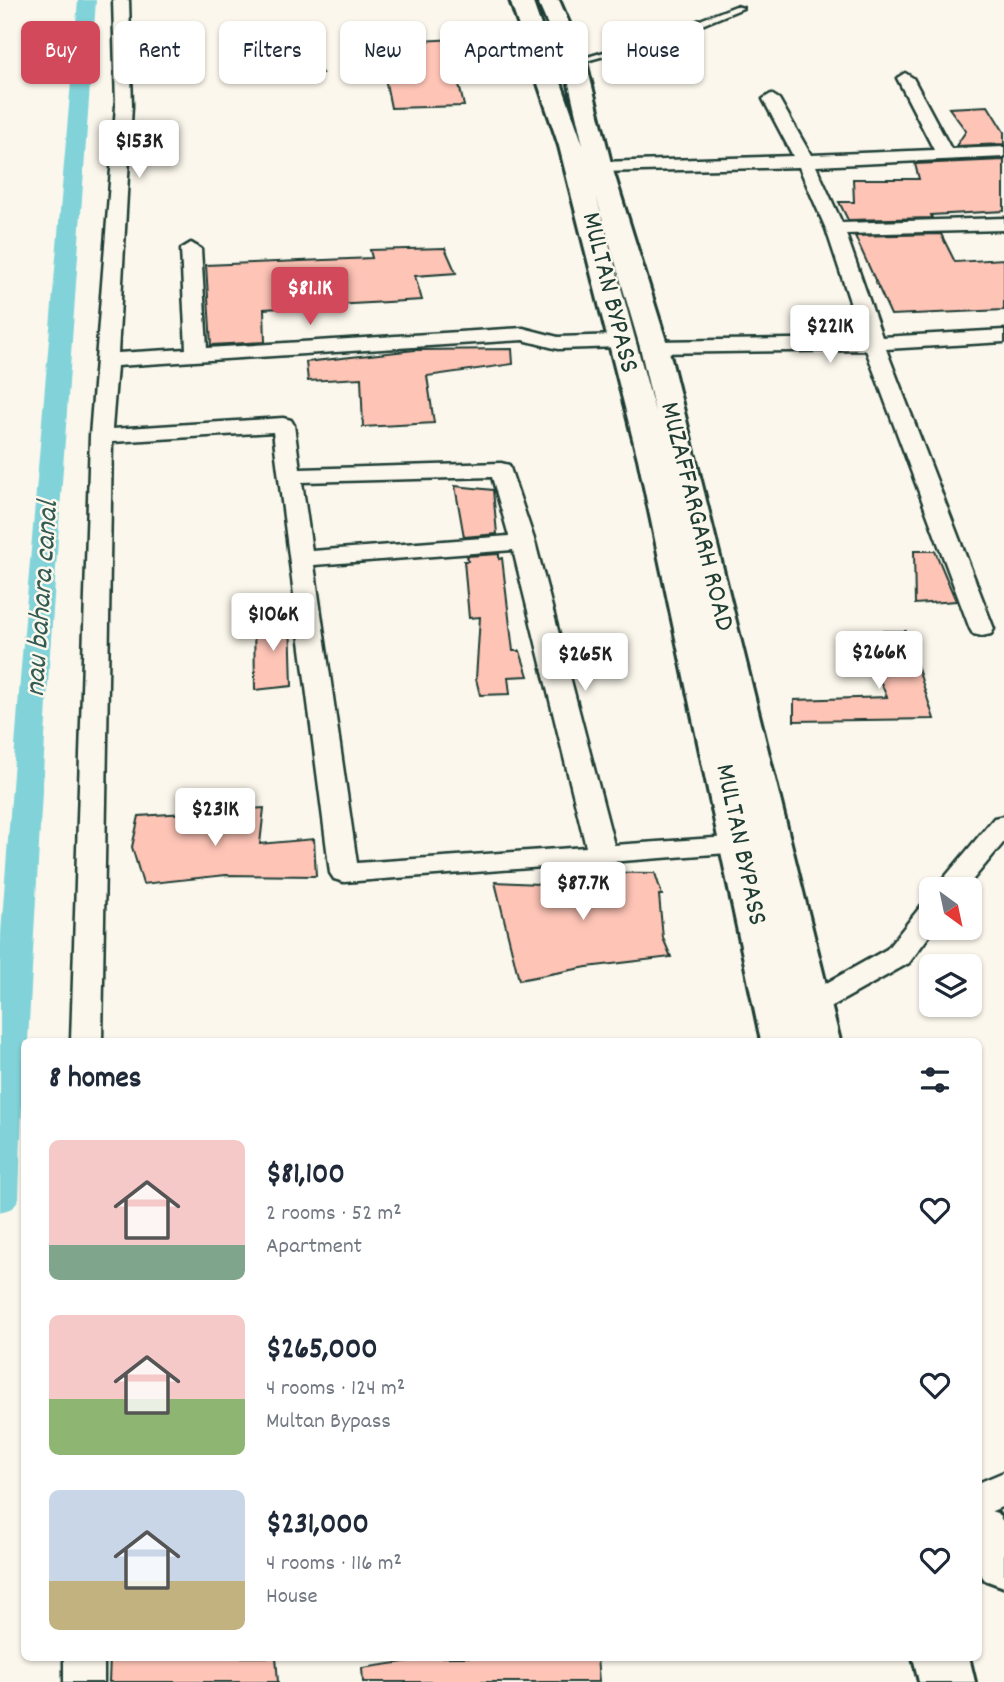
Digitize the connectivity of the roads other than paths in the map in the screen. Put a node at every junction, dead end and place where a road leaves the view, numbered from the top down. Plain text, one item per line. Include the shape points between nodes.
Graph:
1 (121, 0) edge
2 (521, 0) edge
3 (548, 0) edge
4 (739, 8) dead end
5 (557, 21) edge
6 (588, 58) edge
7 (905, 78) dead end
8 (580, 84) edge
9 (771, 99) dead end
10 (1004, 152) edge
11 (945, 155) junction
12 (805, 161) junction
13 (600, 167) junction
14 (1004, 224) edge
15 (835, 229) junction
16 (191, 249) dead end
17 (1004, 336) edge
18 (620, 341) junction
19 (874, 344) junction
20 (654, 346) junction
21 (197, 355) junction
22 (107, 360) junction
23 (101, 436) junction
24 (290, 476) junction
25 (523, 542) junction
26 (301, 559) junction
27 (982, 629) dead end
28 (1004, 824) edge
29 (774, 844) junction
30 (740, 845) junction
31 (602, 855) junction
32 (959, 877) edge
33 (919, 929) edge
34 (809, 1006) junction
35 (86, 1038) edge
36 (781, 1038) edge
37 (817, 1038) edge
38 (1004, 1488) edge
39 (982, 1499) edge
40 (982, 1534) edge
41 (1004, 1564) edge
42 (84, 1661) edge
43 (942, 1661) edge
44 (84, 1682) edge
45 (947, 1682) edge

1 - 22 street via 124,106
2 - 18 main road, MULTAN BYPASS via 571,146
3 - 5 main road, MUZAFFARGARH ROAD
4 - 6 lane via 667,36
7 - 11 street
8 - 13 main road, MUZAFFARGARH ROAD
9 - 12 street
10 - 11 street
11 - 12 street
12 - 13 street
12 - 15 street
13 - 20 main road, MUZAFFARGARH ROAD
14 - 15 street
15 - 19 street
16 - 21 street
17 - 19 street
18 - 21 street via 558,343 523,334
18 - 30 main road, MULTAN BYPASS via 653,459
19 - 20 street
19 - 27 street
20 - 29 main road, MUZAFFARGARH ROAD
21 - 22 street
22 - 23 street
23 - 24 street via 283,425
23 - 35 street
24 - 25 street via 501,470
24 - 26 street
25 - 26 street
25 - 31 street
26 - 31 street via 344,873
28 - 32 street
29 - 30 street
29 - 34 main road, MUZAFFARGARH ROAD
30 - 31 street
30 - 36 main road, MULTAN BYPASS
33 - 34 street via 898,956
34 - 37 main road, MUZAFFARGARH ROAD
38 - 39 street
40 - 41 main road
42 - 44 street
43 - 45 main road

